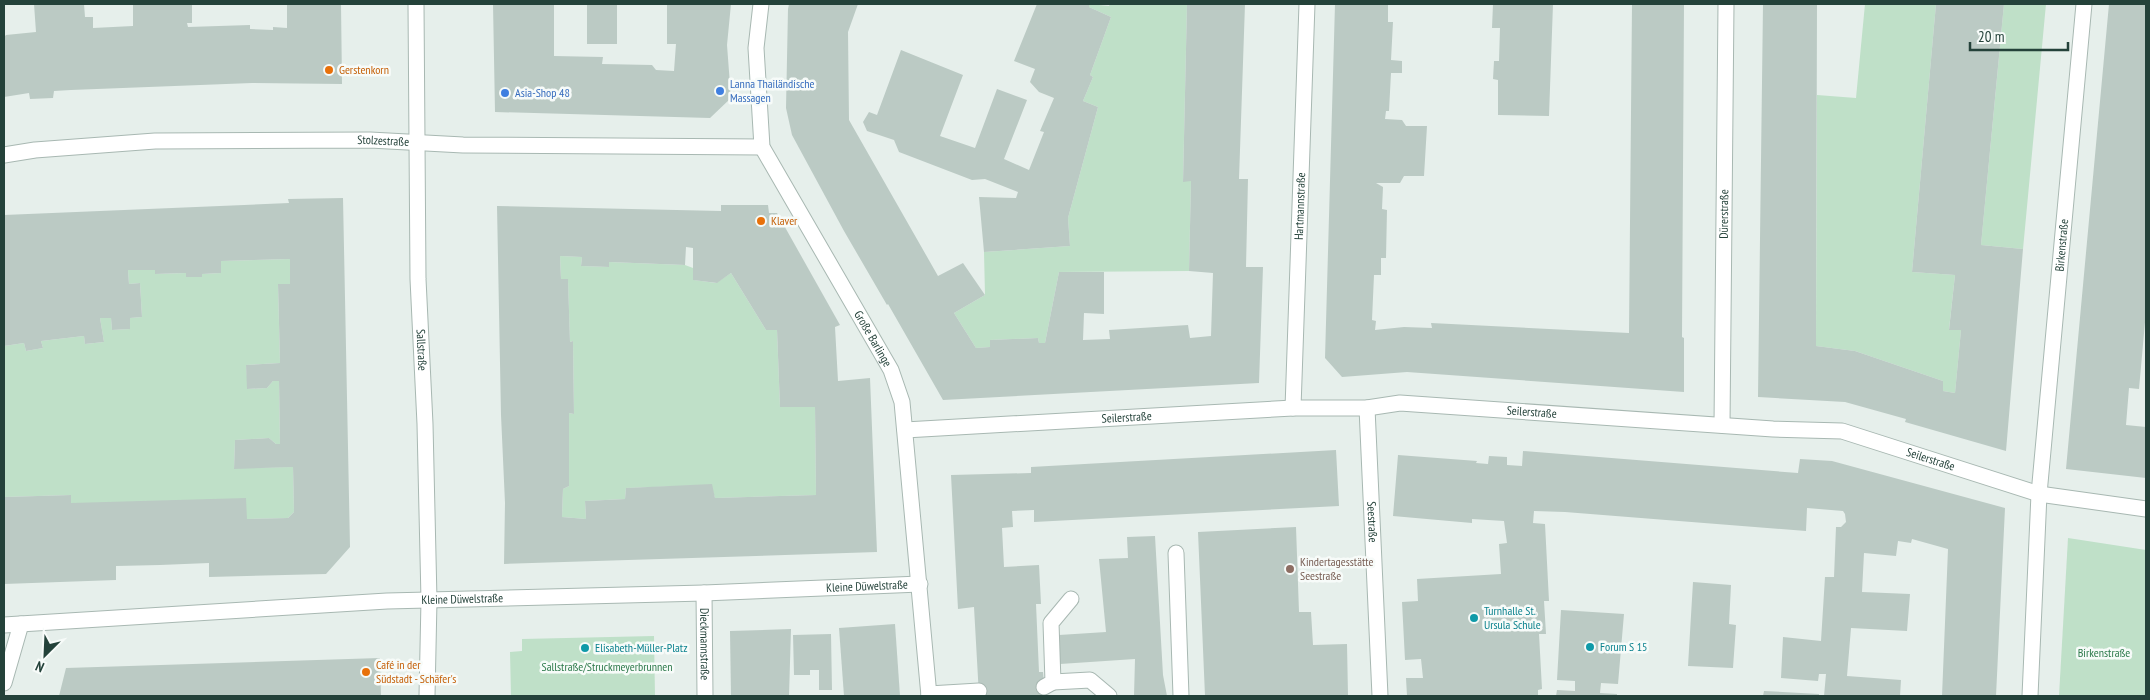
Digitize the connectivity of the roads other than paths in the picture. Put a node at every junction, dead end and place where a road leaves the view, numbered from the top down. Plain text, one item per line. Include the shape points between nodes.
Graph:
1 (416, 4) edge
2 (761, 4) edge
3 (1307, 4) edge
4 (1726, 4) edge
5 (2084, 4) edge
6 (417, 143) junction
7 (762, 147) junction
8 (4, 155) edge
9 (1293, 408) junction
10 (1367, 408) junction
11 (1722, 424) junction
12 (905, 430) junction
13 (2039, 494) junction
14 (2146, 509) edge
15 (1176, 553) dead end
16 (920, 584) junction
17 (704, 593) junction
18 (1071, 599) dead end
19 (429, 600) junction
20 (4, 624) edge
21 (21, 624) junction
22 (4, 683) edge
23 (979, 691) dead end
24 (929, 695) edge
25 (427, 696) edge
26 (705, 696) edge
27 (1109, 696) edge
28 (1181, 696) edge
29 (1380, 696) edge
30 (2030, 696) edge

1 - 6 street, Sallstraße
2 - 7 street, Große Barlinge via 756,48
3 - 9 street, Hartmannstraße
4 - 11 street, Dürerstraße
5 - 13 street, Birkenstraße
6 - 7 street, Stolzestraße
6 - 8 street, Stolzestraße via 370,140 155,142
6 - 19 street, Sallstraße via 418,279
7 - 12 street, Große Barlinge via 892,370 902,402
9 - 10 street, Seilerstraße
9 - 12 street, Seilerstraße
10 - 11 street, Seilerstraße via 1400,403
10 - 29 street, Seestraße
11 - 13 street, Seilerstraße via 1842,431
12 - 16 street, Große Barlinge
13 - 14 street, Seilerstraße
13 - 30 street, Birkenstraße
15 - 28 street
16 - 17 street, Kleine Düwelstraße
16 - 24 street, Große Barlinge
17 - 19 street, Kleine Düwelstraße
17 - 26 street, Dieckmannstraße
18 - 27 street via 1051,623 1049,684 1090,680
19 - 21 street, Kleine Düwelstraße via 386,600
19 - 25 street, Sallstraße
20 - 21 street, Kleine Düwelstraße
21 - 22 street
23 - 24 street

